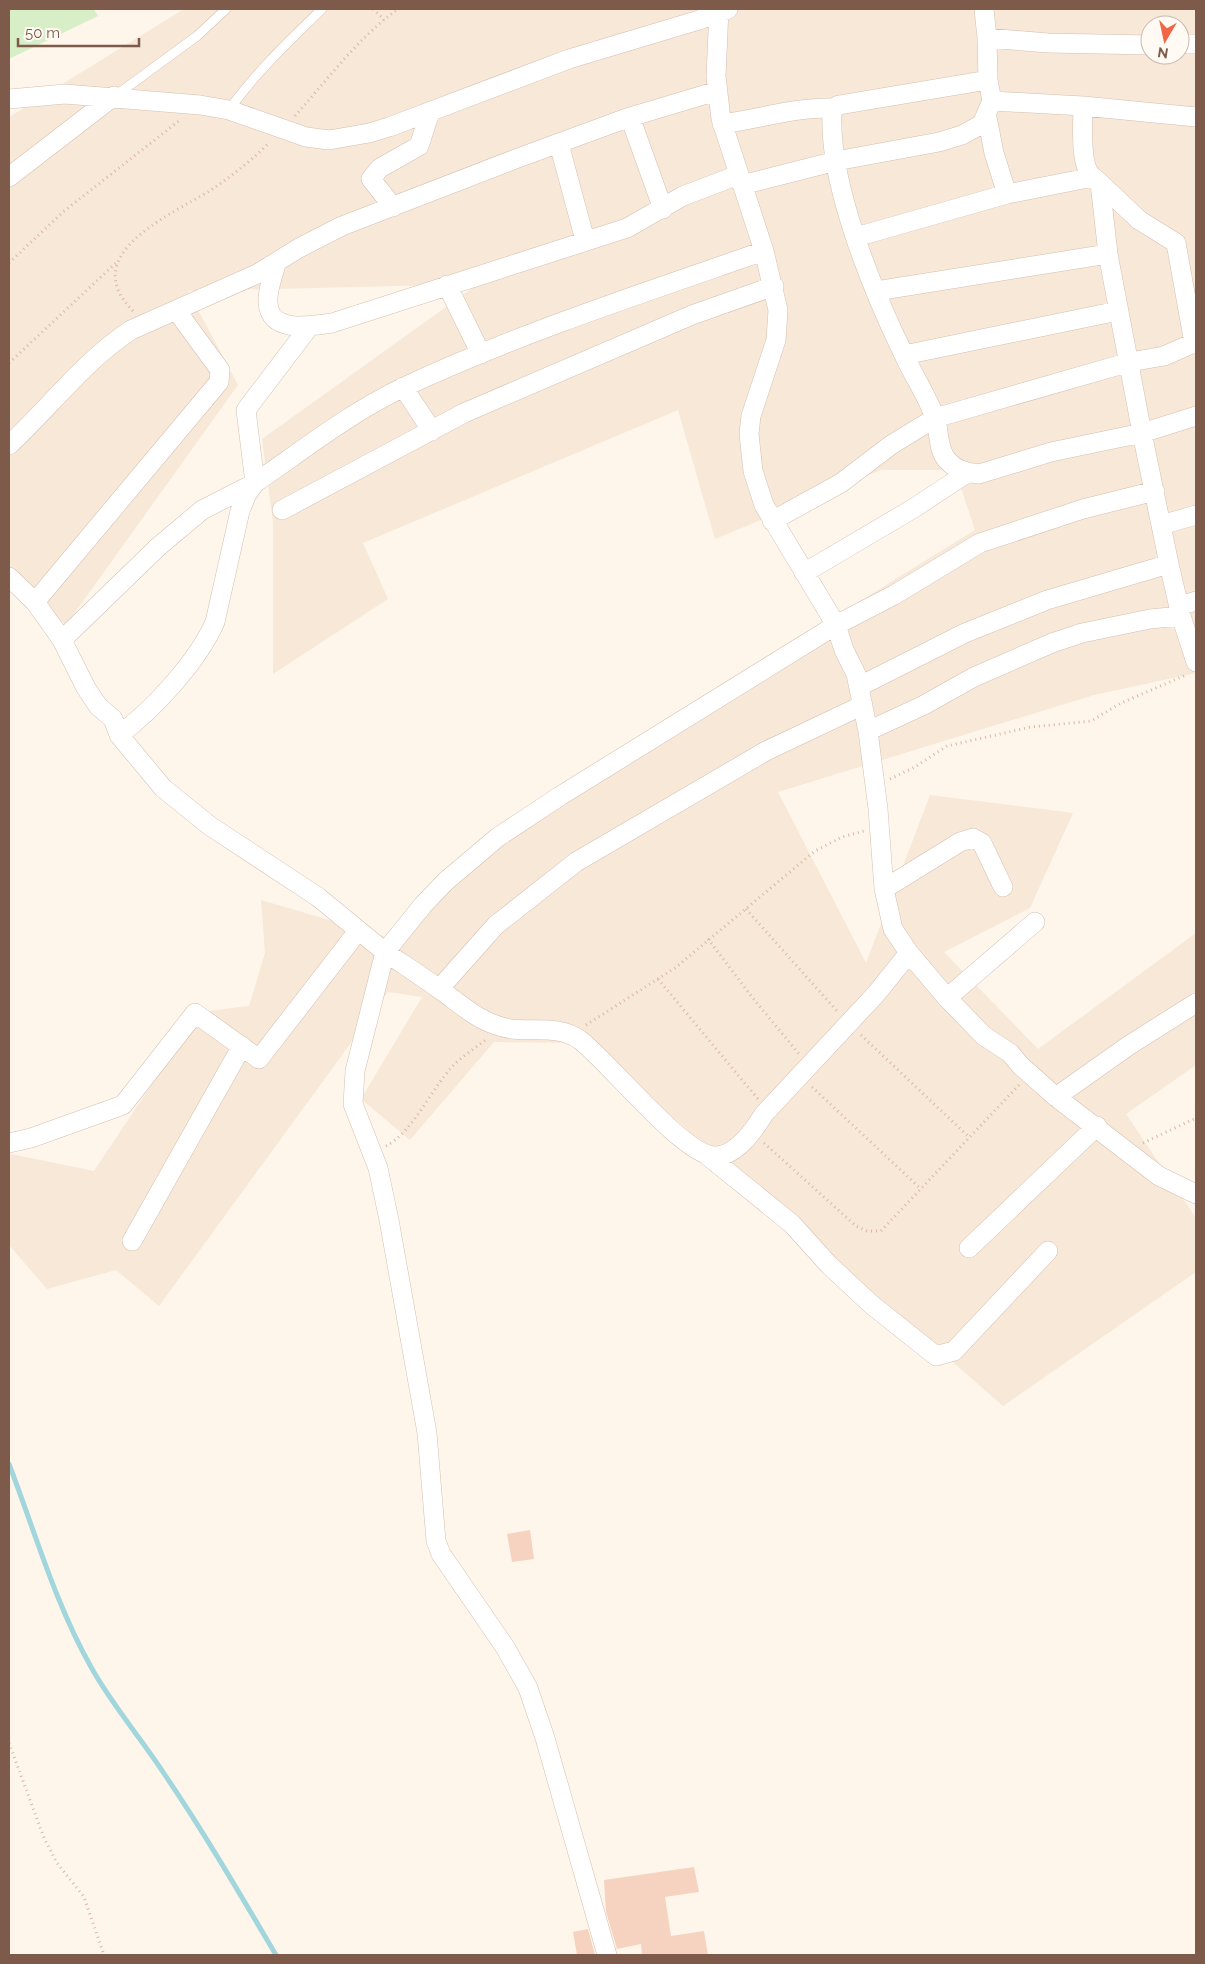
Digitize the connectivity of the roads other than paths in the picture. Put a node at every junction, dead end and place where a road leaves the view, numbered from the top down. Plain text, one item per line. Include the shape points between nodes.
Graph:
1 (226, 9) edge
2 (322, 9) edge
3 (984, 9) edge
4 (722, 10) edge
5 (988, 38) junction
6 (1140, 45) edge
7 (988, 80) junction
8 (717, 91) junction
9 (114, 96) junction
10 (9, 99) edge
11 (1083, 106) junction
12 (833, 108) junction
13 (990, 109) junction
14 (229, 110) junction
15 (430, 112) junction
16 (630, 117) junction
17 (1196, 118) edge
18 (722, 124) junction
19 (559, 144) junction
20 (836, 161) junction
21 (9, 177) edge
22 (740, 180) junction
23 (1097, 180) junction
24 (1007, 194) junction
25 (393, 207) junction
26 (662, 209) junction
27 (856, 237) junction
28 (585, 240) junction
29 (764, 251) junction
30 (1108, 254) junction
31 (276, 264) junction
32 (447, 285) junction
33 (774, 286) junction
34 (876, 291) junction
35 (176, 310) junction
36 (1118, 311) junction
37 (309, 327) junction
38 (1195, 343) edge
39 (481, 354) junction
40 (904, 355) junction
41 (1130, 362) junction
42 (403, 388) junction
43 (1196, 416) edge
44 (935, 418) junction
45 (432, 431) junction
46 (1142, 433) junction
47 (9, 445) edge
48 (967, 473) junction
49 (255, 483) junction
50 (1155, 491) junction
51 (282, 510) dead end
52 (1196, 515) edge
53 (772, 521) junction
54 (1161, 525) junction
55 (1169, 564) junction
56 (804, 573) junction
57 (9, 577) edge
58 (35, 602) junction
59 (1185, 608) edge
60 (836, 625) junction
61 (62, 640) junction
62 (1192, 668) edge
63 (861, 696) junction
64 (868, 731) junction
65 (119, 735) junction
66 (1003, 886) dead end
67 (884, 889) junction
68 (1035, 922) dead end
69 (358, 931) junction
70 (385, 952) junction
71 (908, 953) junction
72 (439, 989) junction
73 (947, 998) junction
74 (1196, 1003) edge
75 (242, 1046) junction
76 (1056, 1097) junction
77 (1097, 1126) junction
78 (9, 1143) edge
79 (708, 1156) junction
80 (1196, 1194) edge
81 (132, 1241) dead end
82 (969, 1248) dead end
83 (1048, 1251) dead end
84 (607, 1955) edge

1 - 9 lane via 196,36
2 - 14 lane via 273,56
3 - 5 street
4 - 8 street
4 - 15 street via 569,59
5 - 6 street
5 - 7 street
7 - 12 street
7 - 13 street
8 - 16 street
8 - 18 street
9 - 10 street via 65,94
9 - 14 street
9 - 21 street
11 - 13 street
11 - 17 street
11 - 23 street via 1085,160 1088,174
12 - 18 street via 810,107
12 - 20 street
13 - 20 street via 977,128 962,136
13 - 24 street via 994,153
14 - 15 street via 306,137 329,140 369,133
15 - 25 street via 419,146 380,168 371,178
16 - 19 street
16 - 26 street
18 - 22 street
19 - 25 street
19 - 28 street
20 - 22 street
20 - 27 street
22 - 26 street via 683,196
22 - 29 street
23 - 24 street
23 - 30 street
23 - 38 street via 1139,220 1176,243
24 - 27 street
25 - 31 street via 325,234
26 - 28 street via 628,228
27 - 34 street
28 - 32 street
29 - 33 street
29 - 39 street
30 - 34 street
30 - 36 street
31 - 35 street
31 - 37 street via 268,303 271,313 285,325
32 - 37 street via 332,323
32 - 39 street
33 - 45 street via 692,315 464,413
33 - 53 street via 778,310 776,340 755,398 749,434 752,470
34 - 40 street
35 - 47 street via 113,342 82,368
35 - 58 street via 220,370 218,382
36 - 40 street
36 - 41 street
37 - 49 street via 246,410
38 - 41 street via 1164,356
39 - 42 street
40 - 44 street
41 - 44 street
41 - 46 street
42 - 45 street
42 - 49 street via 332,430
43 - 46 street
44 - 48 street via 946,460
44 - 53 street via 891,445 840,483
45 - 51 street
46 - 48 street via 1051,452 993,471
46 - 50 street
48 - 56 street
49 - 61 street via 202,510 158,547
49 - 65 street via 240,511 215,622 208,637 187,668 133,725
50 - 54 street
50 - 60 street via 1083,509 980,543 894,595
52 - 54 street
53 - 56 street
54 - 55 street
55 - 59 street
55 - 63 street via 1047,600 965,633
56 - 60 street
57 - 58 street
58 - 61 street
59 - 62 street
59 - 64 street via 1052,643 974,677
60 - 63 street
60 - 70 street via 498,837 446,881
61 - 65 street via 86,688 98,706 113,719
63 - 64 street
63 - 72 street via 576,862 496,925
64 - 67 street
65 - 69 street via 163,788 185,807 318,897
66 - 67 street via 982,843 973,838 960,842
67 - 71 street via 893,929
68 - 73 street
69 - 70 street
69 - 75 street via 259,1058
70 - 72 street
70 - 84 street via 352,1094 354,1111 378,1168 385,1203 426,1433 436,1541 441,1554 505,1647 528,1688
71 - 73 street
71 - 79 street via 890,978 804,1070 752,1132 730,1152
72 - 79 street via 475,1015 501,1027 527,1031 560,1030 570,1034 589,1048 688,1144
73 - 76 street via 984,1036 1010,1053
74 - 76 street
75 - 78 street via 195,1013 123,1105
75 - 81 street
76 - 77 street
77 - 80 street via 1159,1176
77 - 82 street
79 - 83 street via 792,1224 872,1305 936,1356 954,1350

